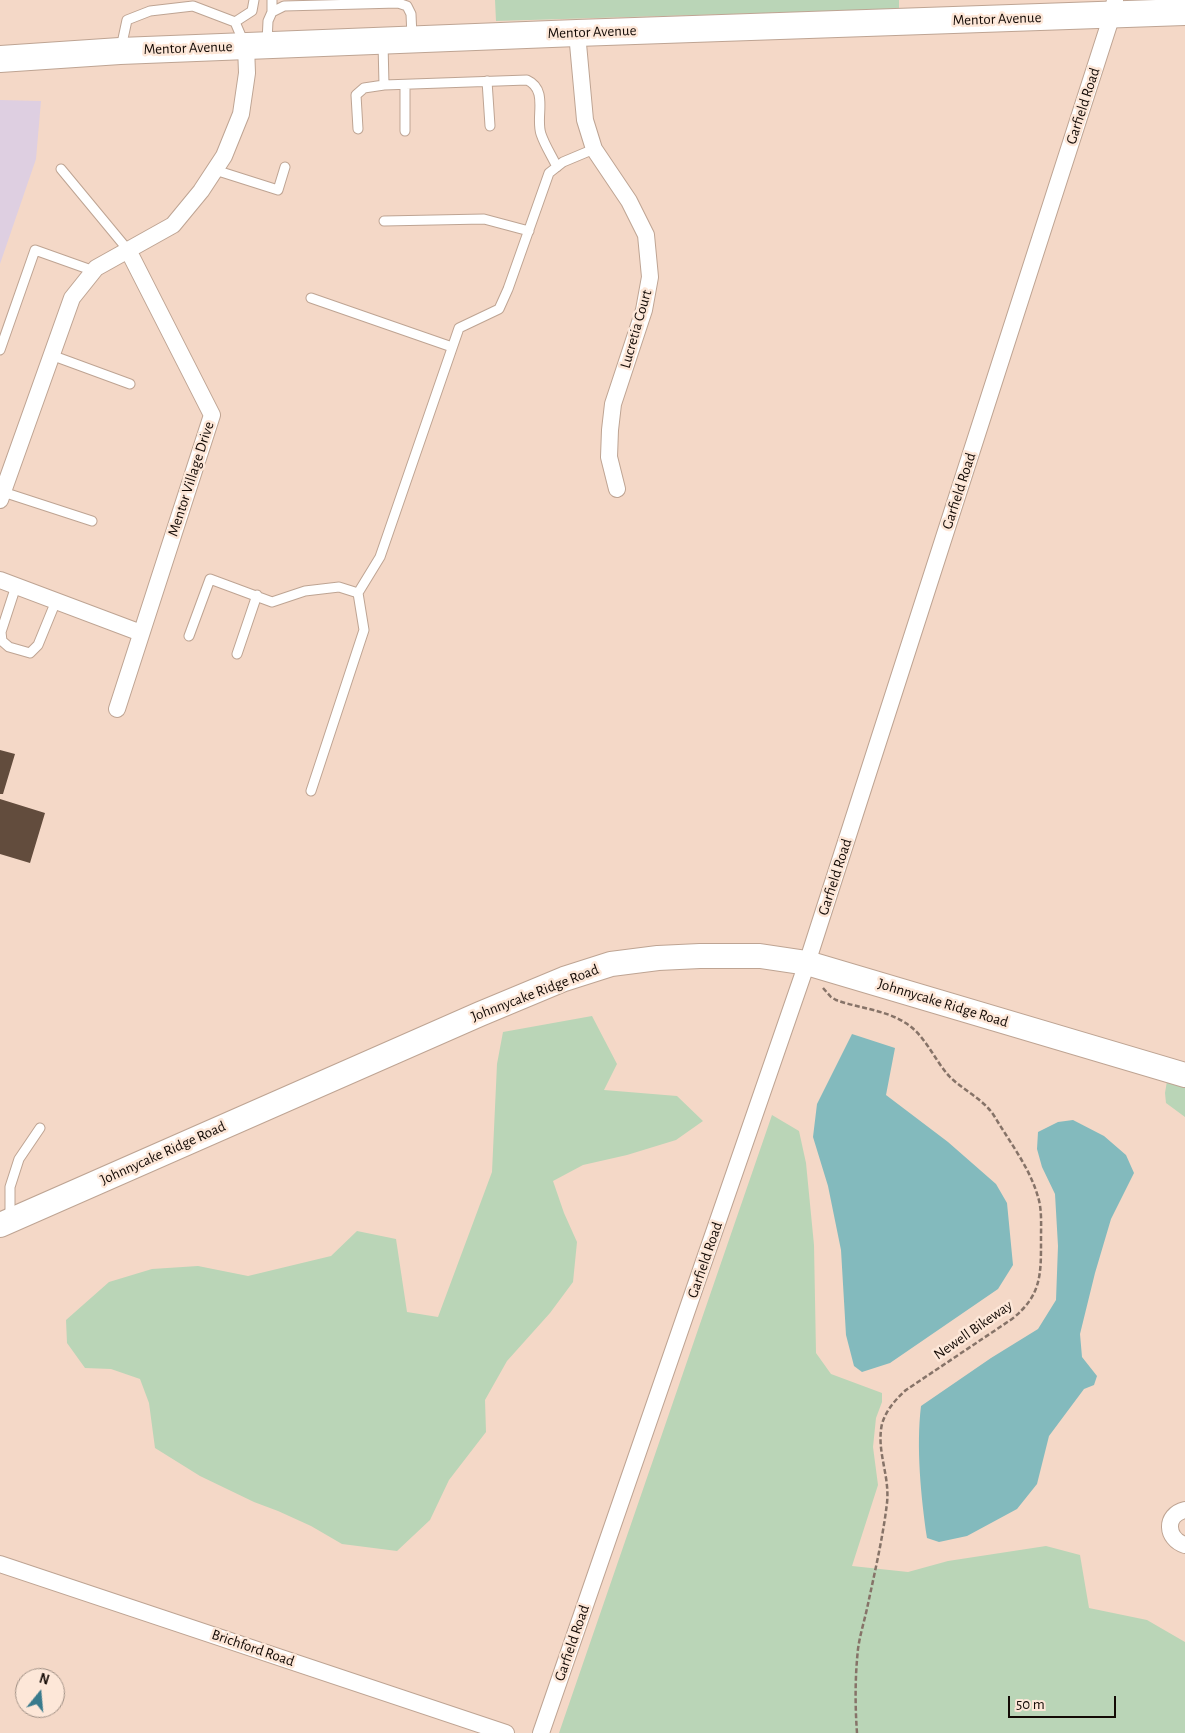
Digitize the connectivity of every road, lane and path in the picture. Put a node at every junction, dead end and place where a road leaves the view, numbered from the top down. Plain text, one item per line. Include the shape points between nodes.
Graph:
1 (254, 0) edge
2 (272, 0) edge
3 (1114, 8) edge
4 (272, 12) junction
5 (1185, 12) edge
6 (235, 22) junction
7 (577, 33) junction
8 (412, 39) junction
9 (383, 40) junction
10 (256, 46) junction
11 (120, 51) junction
12 (0, 59) edge
13 (487, 81) junction
14 (384, 85) junction
15 (405, 85) junction
16 (490, 126) dead end
17 (358, 129) dead end
18 (405, 131) dead end
19 (594, 149) junction
20 (285, 167) dead end
21 (557, 167) junction
22 (62, 169) dead end
23 (215, 170) junction
24 (384, 221) dead end
25 (529, 231) junction
26 (128, 250) junction
27 (94, 271) junction
28 (311, 298) dead end
29 (452, 347) junction
30 (0, 350) edge
31 (51, 355) junction
32 (130, 384) dead end
33 (618, 489) dead end
34 (1, 496) edge
35 (92, 521) dead end
36 (0, 580) edge
37 (16, 586) junction
38 (358, 593) junction
39 (256, 595) junction
40 (56, 601) junction
41 (141, 633) junction
42 (189, 636) dead end
43 (237, 654) dead end
44 (117, 709) dead end
45 (311, 791) dead end
46 (816, 965) junction
47 (1185, 1075) edge
48 (40, 1128) dead end
49 (5, 1223) edge
50 (1185, 1510) edge
51 (1185, 1545) edge
52 (0, 1564) edge
53 (506, 1733) edge
54 (541, 1733) edge
55 (857, 1733) edge

1 - 6 lane via 252,11
2 - 4 lane
3 - 5 main road, Mentor Avenue
3 - 7 main road, Mentor Avenue
3 - 46 street, Garfield Road
4 - 8 lane via 284,6 398,3 407,6 411,14
4 - 10 lane
6 - 10 lane
6 - 11 lane via 193,6 150,11 127,20
7 - 8 main road, Mentor Avenue
7 - 19 street, Lucretia Court via 585,120
8 - 9 main road, Mentor Avenue
9 - 10 main road, Mentor Avenue
9 - 14 lane
10 - 11 main road, Mentor Avenue
10 - 23 street via 246,73 241,114
11 - 12 main road, Mentor Avenue
13 - 15 lane
13 - 16 lane
13 - 21 lane via 527,80 536,86 540,99 540,133
14 - 15 lane
14 - 17 lane via 364,88 356,95
15 - 18 lane
19 - 21 lane
19 - 33 street, Lucretia Court via 629,201 646,235 650,278 644,310 613,404 609,457
20 - 23 lane via 278,190
21 - 25 lane via 549,173
22 - 26 lane
23 - 26 street via 174,224
24 - 25 lane via 484,219
25 - 29 lane via 499,309 459,328
26 - 27 street
26 - 41 street, Mentor Village Drive via 212,415
27 - 30 lane via 35,250
27 - 31 street via 72,298
28 - 29 lane
29 - 38 lane via 380,557
31 - 32 lane
31 - 34 street
34 - 35 lane
36 - 37 street
37 - 40 street
37 - 40 lane via 1,632 2,641 10,647 30,653 38,645
38 - 39 lane via 339,587 305,591 272,602
38 - 45 lane via 364,630
39 - 42 lane via 210,579
39 - 43 lane
40 - 41 street
41 - 44 street, Mentor Village Drive
46 - 47 main road, Johnnycake Ridge Road
46 - 49 main road, Johnnycake Ridge Road via 760,956 658,958 612,964 564,979
46 - 54 street, Garfield Road
46 - 55 path, Newell Bikeway via 820,984 831,998 904,1022 914,1029 951,1078 989,1109 1035,1186 1041,1226 1041,1272 1026,1306 1012,1319 906,1390 886,1413 879,1441 888,1483 887,1503 858,1648
48 - 49 lane via 19,1159 10,1187
50 - 51 street via 1172,1518 1170,1530 1175,1540
52 - 53 street, Brichford Road

